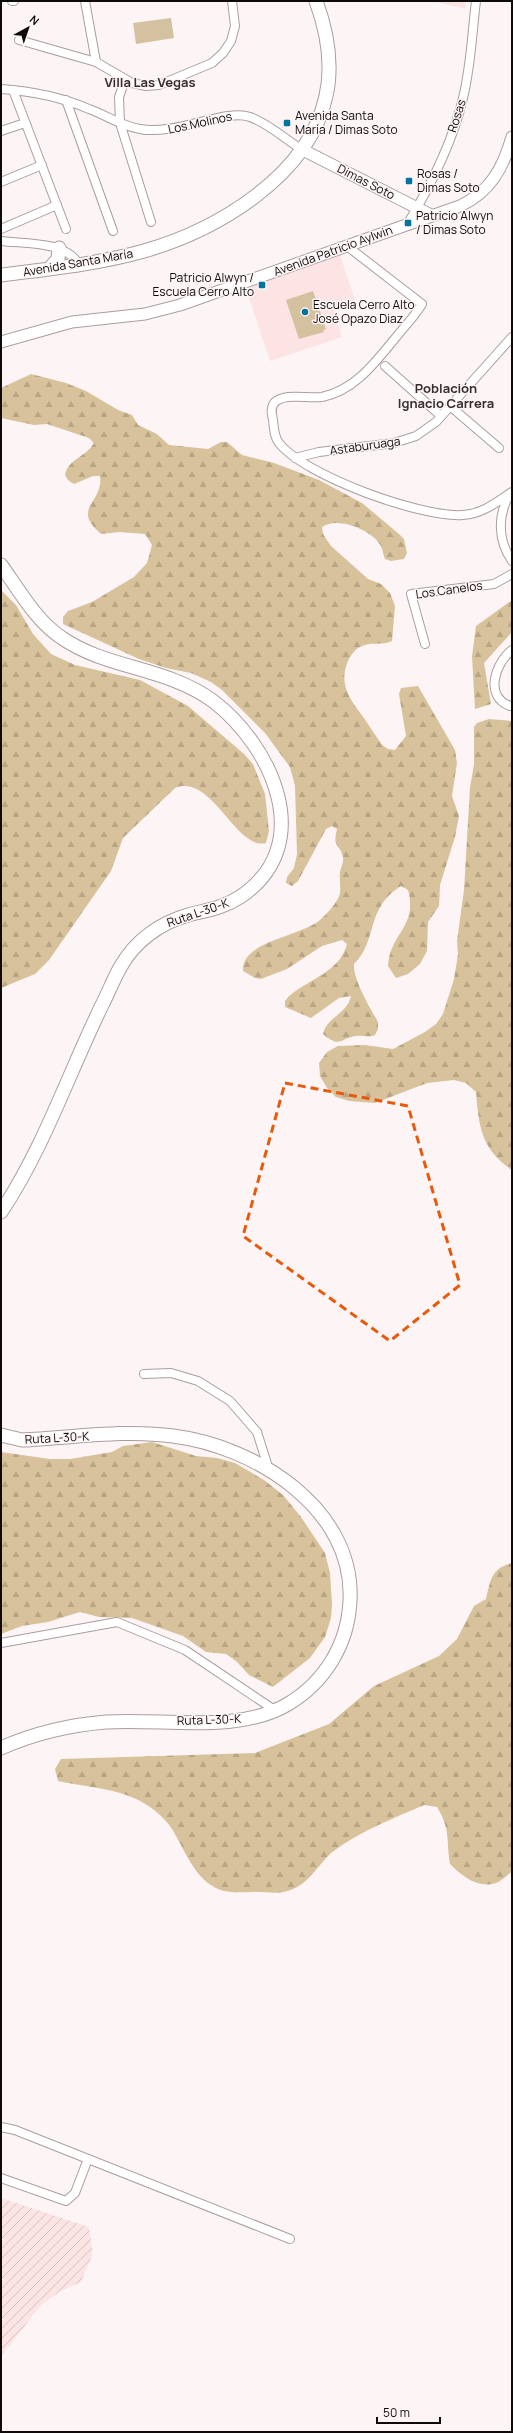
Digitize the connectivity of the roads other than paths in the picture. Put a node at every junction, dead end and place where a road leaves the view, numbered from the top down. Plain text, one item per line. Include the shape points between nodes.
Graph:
1 (86, 1) edge
2 (232, 1) edge
3 (316, 1) edge
4 (476, 1) edge
5 (18, 40) dead end
6 (96, 62) junction
7 (125, 80) junction
8 (1, 89) edge
9 (13, 90) junction
10 (66, 100) junction
11 (25, 122) junction
12 (120, 123) junction
13 (1, 131) edge
14 (512, 137) edge
15 (301, 149) junction
16 (42, 165) junction
17 (1, 182) edge
18 (57, 205) junction
19 (418, 208) junction
20 (431, 215) junction
21 (151, 222) dead end
22 (408, 223) junction
23 (1, 229) edge
24 (66, 229) dead end
25 (113, 231) dead end
26 (1, 241) edge
27 (347, 246) junction
28 (59, 248) junction
29 (78, 263) junction
30 (50, 268) junction
31 (1, 275) edge
32 (512, 337) edge
33 (1, 342) edge
34 (385, 366) dead end
35 (450, 406) junction
36 (441, 416) junction
37 (499, 448) dead end
38 (295, 458) junction
39 (512, 492) edge
40 (512, 561) edge
41 (1, 564) edge
42 (512, 574) edge
43 (425, 644) dead end
44 (512, 650) edge
45 (511, 706) edge
46 (1, 1212) edge
47 (144, 1374) dead end
48 (1, 1435) edge
49 (269, 1470) junction
50 (1, 1643) edge
51 (276, 1711) junction
52 (1, 1748) edge
53 (1, 2127) edge
54 (88, 2158) junction
55 (1, 2178) edge
56 (290, 2238) dead end

1 - 6 street
2 - 7 street via 235,19 233,34 223,53 212,63 159,85 139,85
3 - 15 main road, Avenida Santa María via 328,50 328,85 319,119
4 - 19 street, Rosas via 467,81 459,114
5 - 6 street
6 - 7 street
7 - 12 street via 119,97
8 - 9 street, Los Molinos
9 - 10 street, Los Molinos
9 - 11 street
10 - 12 street, Los Molinos
10 - 25 street
11 - 13 street
11 - 16 street
12 - 15 street, Los Molinos via 138,129 164,131 244,115 256,119
12 - 21 street
14 - 20 street, Avenida Patricio Aylwin via 500,171 484,192 460,206
15 - 19 street, Dimas Soto
15 - 29 main road, Avenida Santa María via 258,193 211,225 144,251 106,260
16 - 17 street
16 - 18 street
18 - 23 street
18 - 24 street
19 - 20 street, Dimas Soto
19 - 22 street, Rosas
20 - 22 street, Avenida Patricio Aylwin
22 - 27 street, Avenida Patricio Aylwin
26 - 28 street
27 - 33 street, Avenida Patricio Aylwin via 180,305 145,314 72,322
27 - 38 street via 422,304 371,367 354,382 320,397 282,398 274,403 272,413 278,442
28 - 29 street via 72,255
28 - 30 main road via 58,259
29 - 30 main road, Avenida Santa María
30 - 31 main road, Avenida Santa María
32 - 35 street, Astaburuaga
34 - 36 street
35 - 36 street, Astaburuaga
35 - 37 street
36 - 38 street, Astaburuaga via 423,432 401,441 318,452
38 - 39 street via 328,476 386,500 448,515 478,512
39 - 40 street via 504,506 500,525 504,545
41 - 46 main road, Ruta L-30-K via 42,620 63,639 79,648 178,681 202,693 225,712 245,734 273,779 279,796 282,824 274,856 263,875 248,891 219,908 180,918 160,927 142,940 127,956 77,1056 36,1152
42 - 43 street, Los Canelos via 494,584 410,594
44 - 45 street via 500,662 494,677 496,694 500,701
47 - 49 street via 171,1373 198,1380 230,1401 257,1432
48 - 49 main road, Ruta L-30-K via 22,1440 137,1434 172,1436 222,1448
49 - 51 main road, Ruta L-30-K via 304,1497 331,1529 346,1562 350,1597 345,1633 329,1665 306,1692
50 - 51 street via 117,1622 185,1650
51 - 52 main road, Ruta L-30-K via 239,1721 107,1722 62,1727
53 - 54 street
54 - 55 street via 75,2193 66,2201
54 - 56 street

